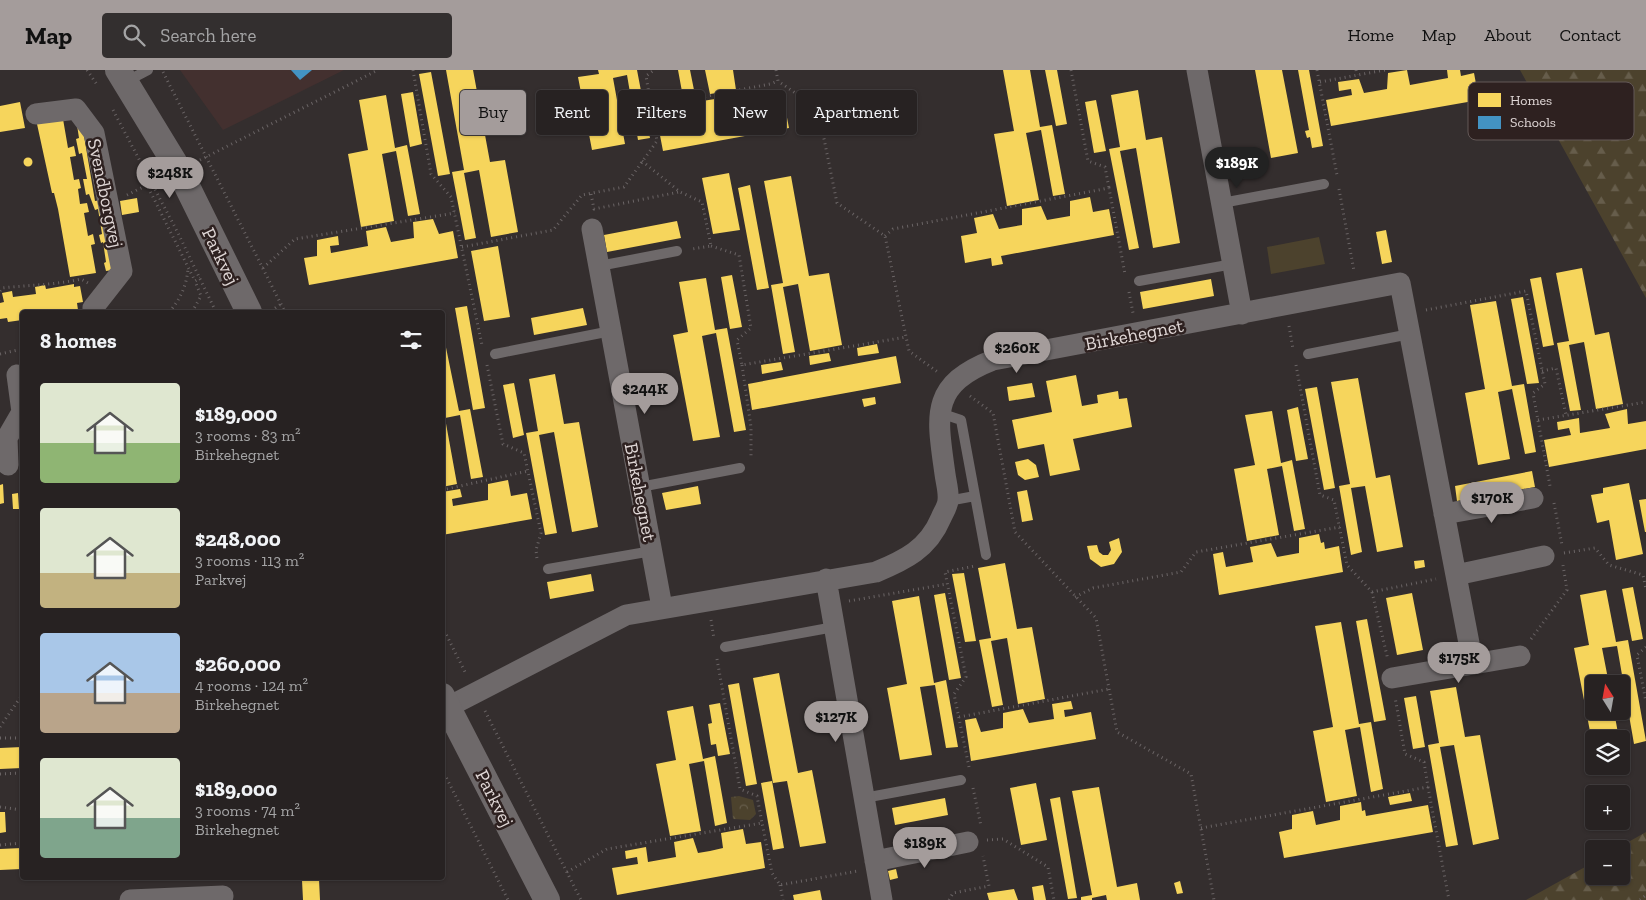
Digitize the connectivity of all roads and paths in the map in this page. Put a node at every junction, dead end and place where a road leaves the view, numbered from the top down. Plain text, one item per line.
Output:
1 (86, 70) edge
2 (162, 70) edge
3 (378, 70) edge
4 (413, 70) edge
5 (654, 70) edge
6 (776, 70) edge
7 (1070, 70) edge
8 (1197, 70) edge
9 (1356, 70) edge
10 (1385, 70) edge
11 (130, 74) edge
12 (1357, 75) junction
13 (778, 81) junction
14 (1320, 82) dead end
15 (100, 88) dead end
16 (648, 90) edge
17 (705, 97) edge
18 (109, 103) dead end
19 (36, 114) dead end
20 (656, 135) edge
21 (207, 156) junction
22 (642, 162) junction
23 (1324, 184) dead end
24 (1109, 188) junction
25 (680, 192) junction
26 (591, 194) junction
27 (108, 199) junction
28 (1222, 203) junction
29 (454, 212) junction
30 (592, 229) dead end
31 (885, 236) junction
32 (711, 246) junction
33 (462, 247) junction
34 (677, 251) joint
35 (1233, 264) junction
36 (188, 266) junction
37 (599, 266) junction
38 (263, 268) junction
39 (200, 278) junction
40 (195, 281) junction
41 (1139, 281) dead end
42 (0, 292) edge
43 (105, 293) junction
44 (281, 304) junction
45 (1285, 305) junction
46 (94, 310) edge
47 (171, 310) edge
48 (193, 310) edge
49 (215, 310) edge
50 (248, 310) edge
51 (271, 310) edge
52 (284, 310) edge
53 (1242, 314) junction
54 (1406, 314) junction
55 (611, 332) junction
56 (1136, 333) junction
57 (1410, 334) junction
58 (906, 337) junction
59 (483, 347) dead end
60 (20, 349) edge
61 (0, 354) edge
62 (1308, 354) dead end
63 (490, 355) joint
64 (742, 365) junction
65 (1542, 371) junction
66 (13, 376) edge
67 (953, 383) junction
68 (1646, 402) edge
69 (20, 404) edge
70 (940, 413) junction
71 (20, 415) edge
72 (1566, 415) junction
73 (1538, 420) junction
74 (8, 465) dead end
75 (740, 468) joint
76 (528, 471) junction
77 (640, 487) junction
78 (445, 489) edge
79 (975, 496) junction
80 (1533, 498) dead end
81 (948, 501) junction
82 (1444, 514) junction
83 (1340, 527) junction
84 (652, 551) junction
85 (986, 555) joint
86 (1553, 555) junction
87 (548, 569) joint
88 (1456, 575) junction
89 (826, 579) junction
90 (947, 584) junction
91 (1646, 589) edge
92 (1372, 592) junction
93 (1075, 597) junction
94 (707, 600) junction
95 (830, 604) junction
96 (662, 607) junction
97 (834, 626) junction
98 (445, 632) edge
99 (720, 647) joint
100 (1646, 647) edge
101 (717, 656) dead end
102 (1520, 656) joint
103 (1473, 664) junction
104 (1392, 678) junction
105 (1644, 678) edge
106 (1109, 689) junction
107 (475, 692) junction
108 (20, 698) edge
109 (445, 702) edge
110 (1646, 702) edge
111 (959, 717) junction
112 (0, 727) edge
113 (0, 738) edge
114 (20, 738) edge
115 (969, 770) dead end
116 (20, 773) edge
117 (0, 774) edge
118 (445, 775) edge
119 (966, 779) joint
120 (1428, 787) junction
121 (864, 798) junction
122 (0, 806) edge
123 (20, 810) edge
124 (762, 824) junction
125 (1200, 828) junction
126 (974, 841) junction
127 (20, 843) edge
128 (0, 845) edge
129 (875, 864) junction
130 (567, 872) junction
131 (780, 885) junction
132 (1646, 895) edge
133 (223, 896) dead end
134 (130, 900) edge
135 (508, 900) edge
136 (548, 900) edge
137 (581, 900) edge
138 (783, 900) edge
139 (882, 900) edge
140 (949, 900) edge
141 (1054, 900) edge
142 (1214, 900) edge
143 (1449, 900) edge
144 (1640, 900) edge

1 - 15 path
2 - 21 path
3 - 21 path
4 - 29 path
5 - 16 path
6 - 13 path
7 - 24 path
8 - 28 street
9 - 12 path
10 - 12 path
11 - 50 street, Parkvej
12 - 14 path
13 - 17 path
13 - 31 path
18 - 39 path
19 - 27 street, Svendborgvej
20 - 22 path
21 - 38 path
22 - 25 path
22 - 26 path
23 - 28 lane
24 - 31 path
24 - 56 path
25 - 26 path
25 - 32 path
26 - 33 path
27 - 36 path
27 - 43 street, Svendborgvej
28 - 35 street
29 - 33 path
29 - 38 path
30 - 37 street, Birkehegnet
31 - 58 path
32 - 34 path
32 - 64 path
33 - 59 path
34 - 37 lane
35 - 41 lane
35 - 53 street
36 - 40 path
36 - 47 path
37 - 55 street, Birkehegnet
38 - 44 path
39 - 40 path
39 - 49 path
40 - 48 path
42 - 43 path
43 - 46 street, Svendborgvej
44 - 51 path
44 - 52 path
45 - 53 street, Birkehegnet
45 - 54 street, Birkehegnet
45 - 83 path
53 - 56 street, Birkehegnet
54 - 57 street, Birkehegnet
54 - 65 path
55 - 63 lane
55 - 77 street, Birkehegnet
56 - 67 street, Birkehegnet
57 - 62 lane
57 - 82 street, Birkehegnet
58 - 64 path
58 - 67 path
60 - 61 path
63 - 76 path
64 - 75 path
65 - 72 path
65 - 73 path
66 - 69 street
67 - 70 street, Birkehegnet
67 - 93 path
68 - 72 path
70 - 79 lane
70 - 81 street, Birkehegnet
71 - 74 street
72 - 73 path
73 - 86 path
75 - 77 lane
76 - 78 path
76 - 87 path
77 - 84 street, Birkehegnet
79 - 81 lane
79 - 85 lane
80 - 82 street
81 - 89 street, Birkehegnet
82 - 88 street, Birkehegnet
83 - 92 path
83 - 93 path
84 - 87 lane
84 - 96 street, Birkehegnet
85 - 90 path
86 - 88 street
86 - 91 path
86 - 102 path
88 - 92 path
88 - 103 street, Birkehegnet
89 - 94 street, Birkehegnet
89 - 95 street
90 - 95 path
90 - 111 path
92 - 104 path
93 - 106 path
94 - 96 street, Birkehegnet
94 - 99 path
95 - 97 street
96 - 107 street, Birkehegnet
97 - 99 lane
97 - 121 street
98 - 107 path
100 - 105 path
101 - 124 path
102 - 103 street
103 - 104 street
104 - 120 path
105 - 110 path
106 - 111 path
106 - 125 path
107 - 109 street, Birkehegnet
107 - 130 path
108 - 112 path
109 - 136 street, Parkvej
111 - 115 path
113 - 114 path
116 - 117 path
118 - 135 path
119 - 121 lane
119 - 126 path
120 - 125 path
120 - 143 path
121 - 129 street
122 - 123 path
124 - 130 path
124 - 131 path
125 - 142 path
126 - 129 street
126 - 140 path
126 - 141 path
127 - 128 path
129 - 131 path
129 - 139 street
130 - 137 path
131 - 138 path
132 - 144 path
133 - 134 street

